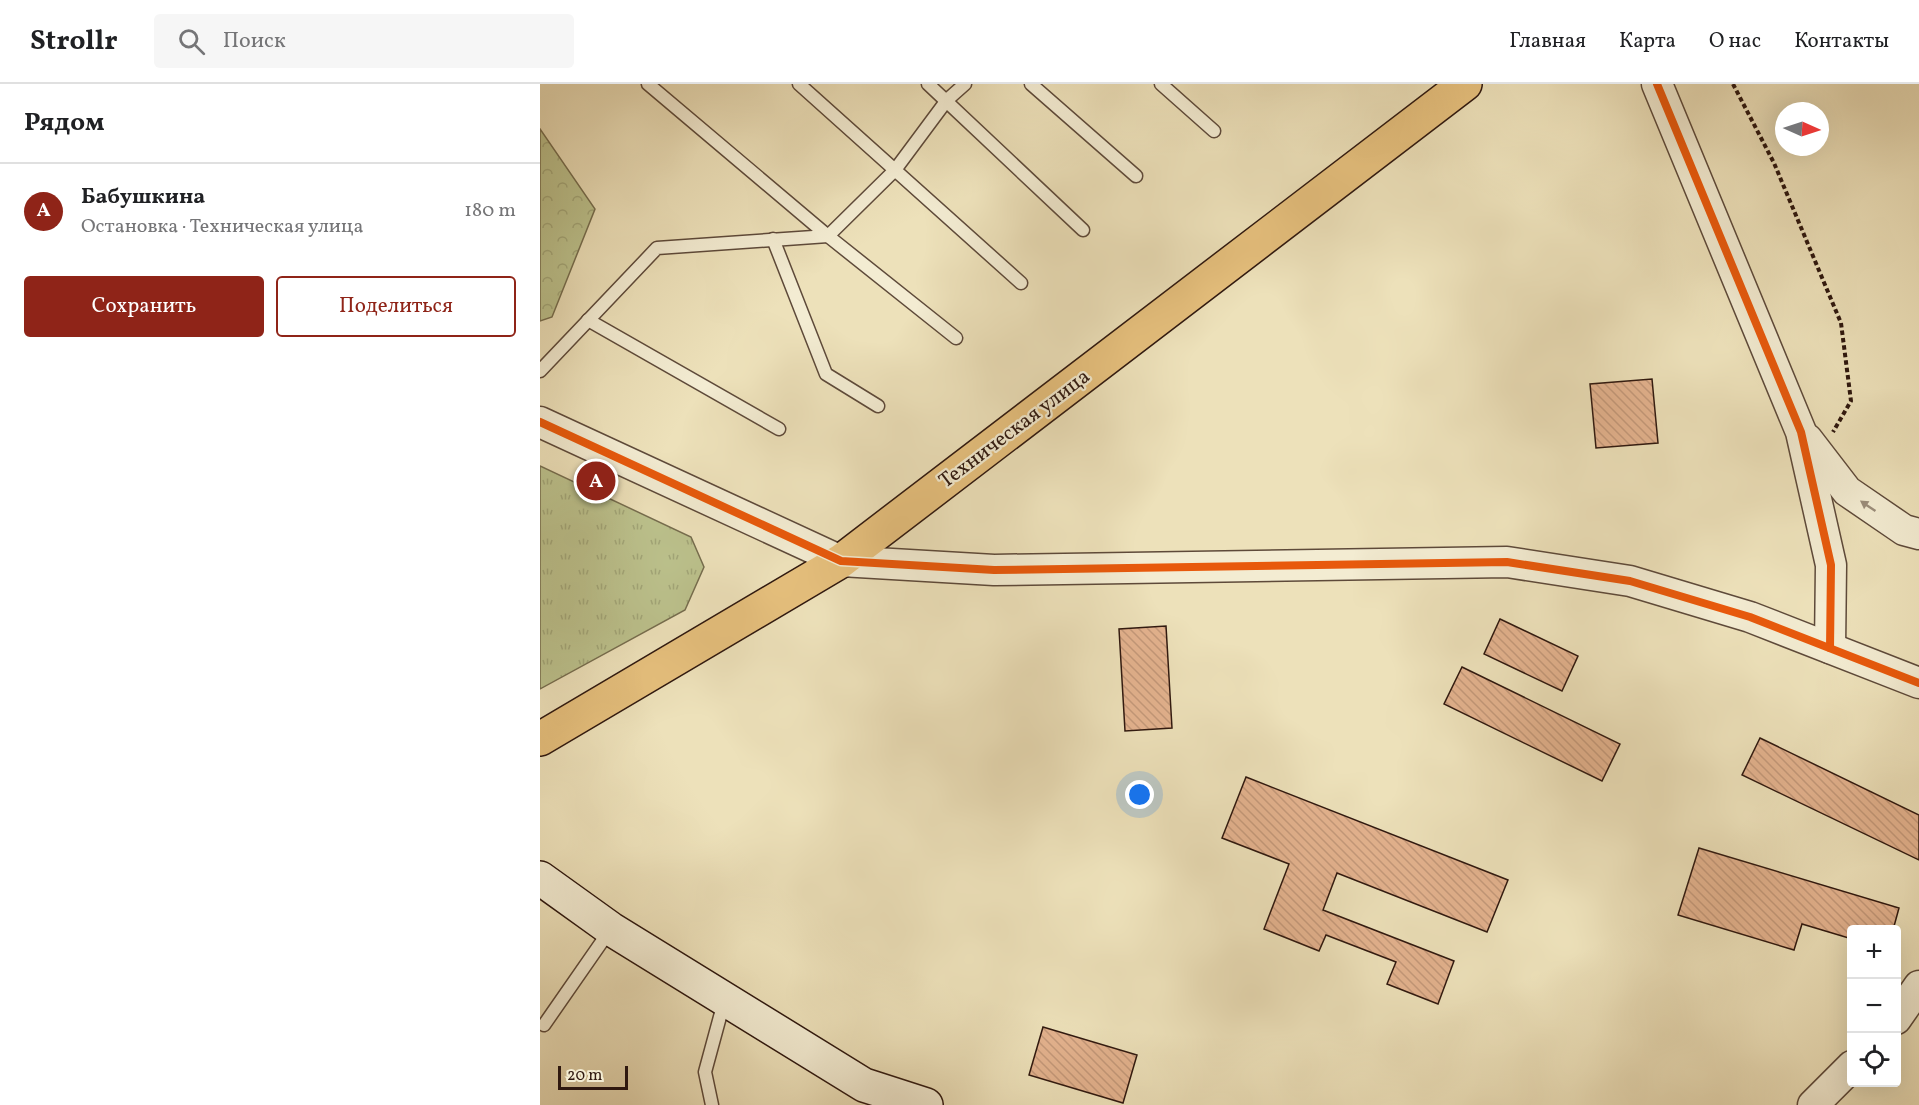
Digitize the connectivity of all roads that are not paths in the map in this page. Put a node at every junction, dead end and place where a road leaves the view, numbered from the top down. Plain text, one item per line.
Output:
1 (648, 84) edge
2 (799, 84) edge
3 (928, 84) edge
4 (965, 84) edge
5 (1031, 84) edge
6 (1161, 84) edge
7 (1465, 84) edge
8 (1657, 84) edge
9 (947, 100) junction
10 (1214, 131) dead end
11 (895, 170) junction
12 (1136, 176) dead end
13 (1083, 230) dead end
14 (828, 236) junction
15 (773, 239) junction
16 (1021, 283) dead end
17 (588, 320) junction
18 (956, 338) dead end
19 (540, 371) edge
20 (879, 406) dead end
21 (540, 422) edge
22 (778, 429) dead end
23 (1801, 432) junction
24 (1919, 534) edge
25 (841, 561) junction
26 (1830, 648) junction
27 (1919, 682) edge
28 (540, 739) edge
29 (540, 878) edge
30 (611, 929) junction
31 (1919, 986) edge
32 (725, 999) junction
33 (1901, 1012) edge
34 (544, 1025) dead end
35 (1847, 1070) edge
36 (712, 1105) edge
37 (926, 1105) edge
38 (1813, 1105) edge

1 - 14 lane
2 - 11 lane
3 - 9 lane
4 - 9 lane
5 - 12 lane
6 - 10 lane
7 - 25 main road, Техническая улица
8 - 23 street
9 - 11 lane
9 - 13 lane
11 - 14 lane
11 - 16 lane
14 - 15 lane
14 - 18 lane
15 - 17 lane
15 - 20 lane
17 - 19 lane
17 - 22 lane
21 - 25 street
24 -> 23 street
23 - 26 street
25 - 26 street
25 - 28 main road, Техническая улица
26 - 27 street
29 - 30 main road
30 - 32 main road
30 - 34 lane
31 - 33 street
32 - 36 lane
32 - 37 main road
35 - 38 street

